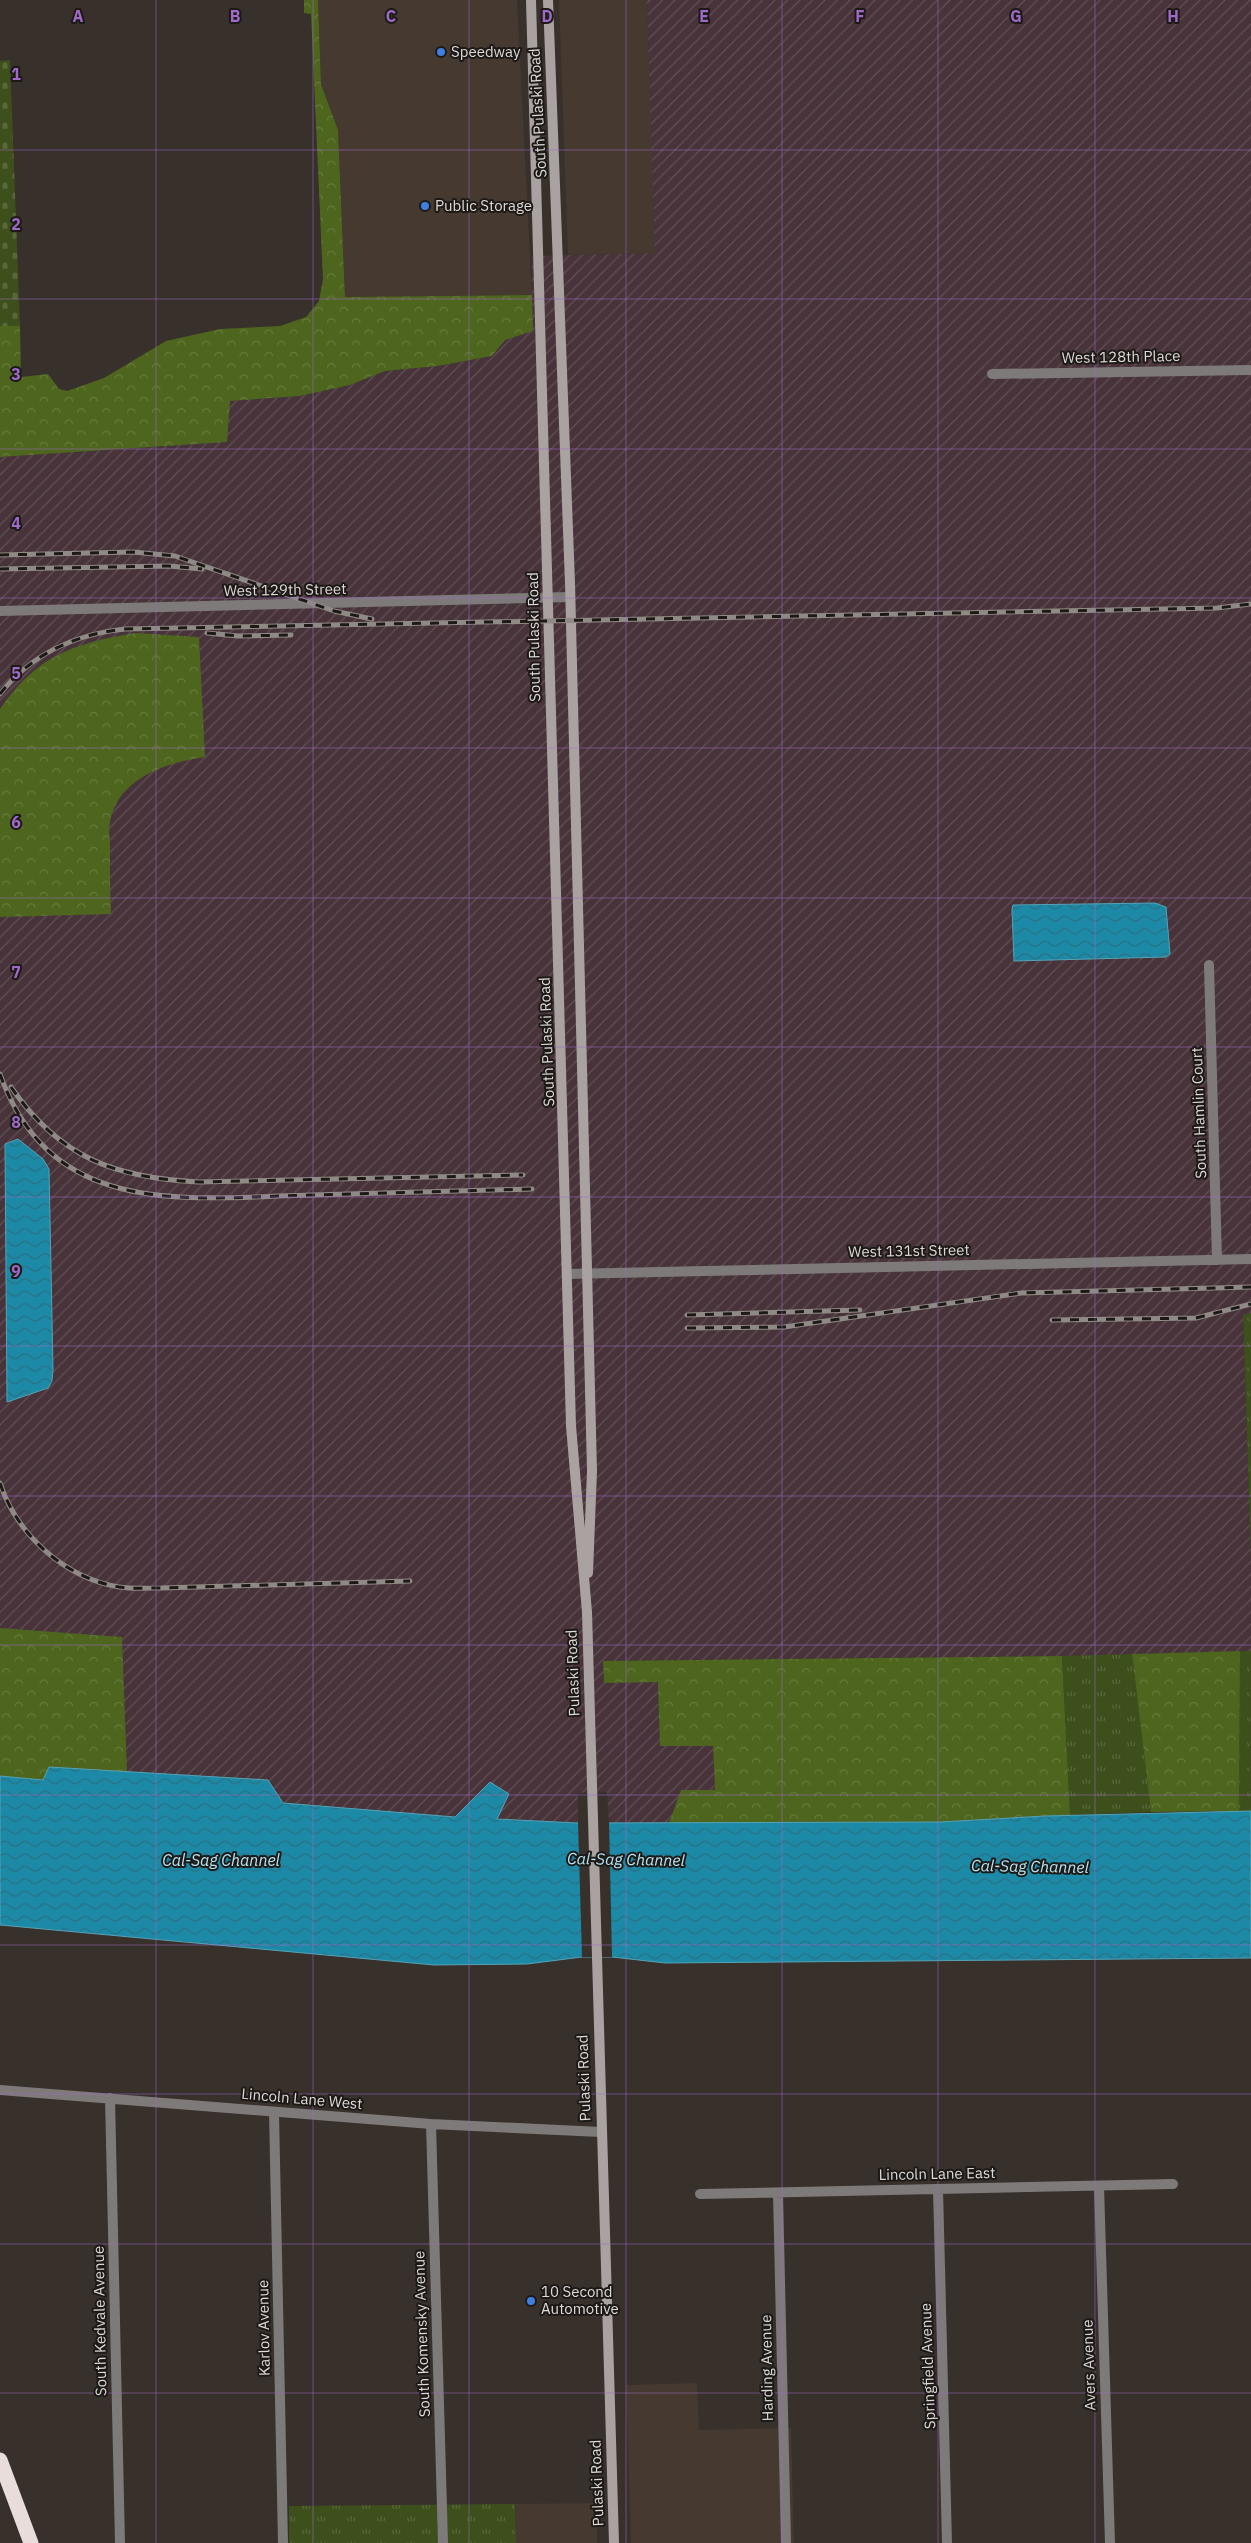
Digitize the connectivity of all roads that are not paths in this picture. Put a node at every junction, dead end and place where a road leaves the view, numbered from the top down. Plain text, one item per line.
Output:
1 (531, 0) edge
2 (548, 0) edge
3 (1251, 370) edge
4 (992, 374) dead end
5 (548, 598) junction
6 (570, 598) junction
7 (0, 612) edge
8 (1210, 965) dead end
9 (1251, 1259) edge
10 (1217, 1260) junction
11 (587, 1273) junction
12 (568, 1274) junction
13 (587, 1612) junction
14 (0, 2090) edge
15 (110, 2098) junction
16 (274, 2112) junction
17 (431, 2124) junction
18 (601, 2132) junction
19 (1173, 2184) dead end
20 (1099, 2186) junction
21 (938, 2189) junction
22 (778, 2193) junction
23 (700, 2194) dead end
24 (0, 2460) edge
25 (31, 2543) edge
26 (120, 2543) edge
27 (283, 2543) edge
28 (443, 2543) edge
29 (614, 2543) edge
30 (786, 2543) edge
31 (948, 2543) edge
32 (1110, 2543) edge

1 - 5 main road, South Pulaski Road
2 - 6 main road, South Pulaski Road
3 - 4 street, West 128th Place
5 - 6 street, West 129th Street
5 - 7 street, West 129th Street
5 - 12 main road, South Pulaski Road
6 - 11 main road, South Pulaski Road
8 - 10 street, South Hamlin Court
9 - 10 street, West 131st Street
10 - 11 street, West 131st Street
11 - 12 street, West 131st Street
11 - 13 main road, Pulaski Road
12 - 13 main road, Pulaski Road
13 - 18 main road, Pulaski Road
14 - 15 street, Lincoln Lane West
15 - 16 street, Lincoln Lane West
15 - 26 street, South Kedvale Avenue
16 - 17 street, Lincoln Lane West
16 - 27 street, Karlov Avenue
17 - 18 street, Lincoln Lane West
17 - 28 street, South Komensky Avenue
18 - 29 main road, Pulaski Road
19 - 20 street, Lincoln Lane East
20 - 21 street, Lincoln Lane East
20 - 32 street, Avers Avenue
21 - 22 street, Lincoln Lane East
21 - 31 street, Springfield Avenue
22 - 23 street, Lincoln Lane East
22 - 30 street, Harding Avenue
24 - 25 highway

